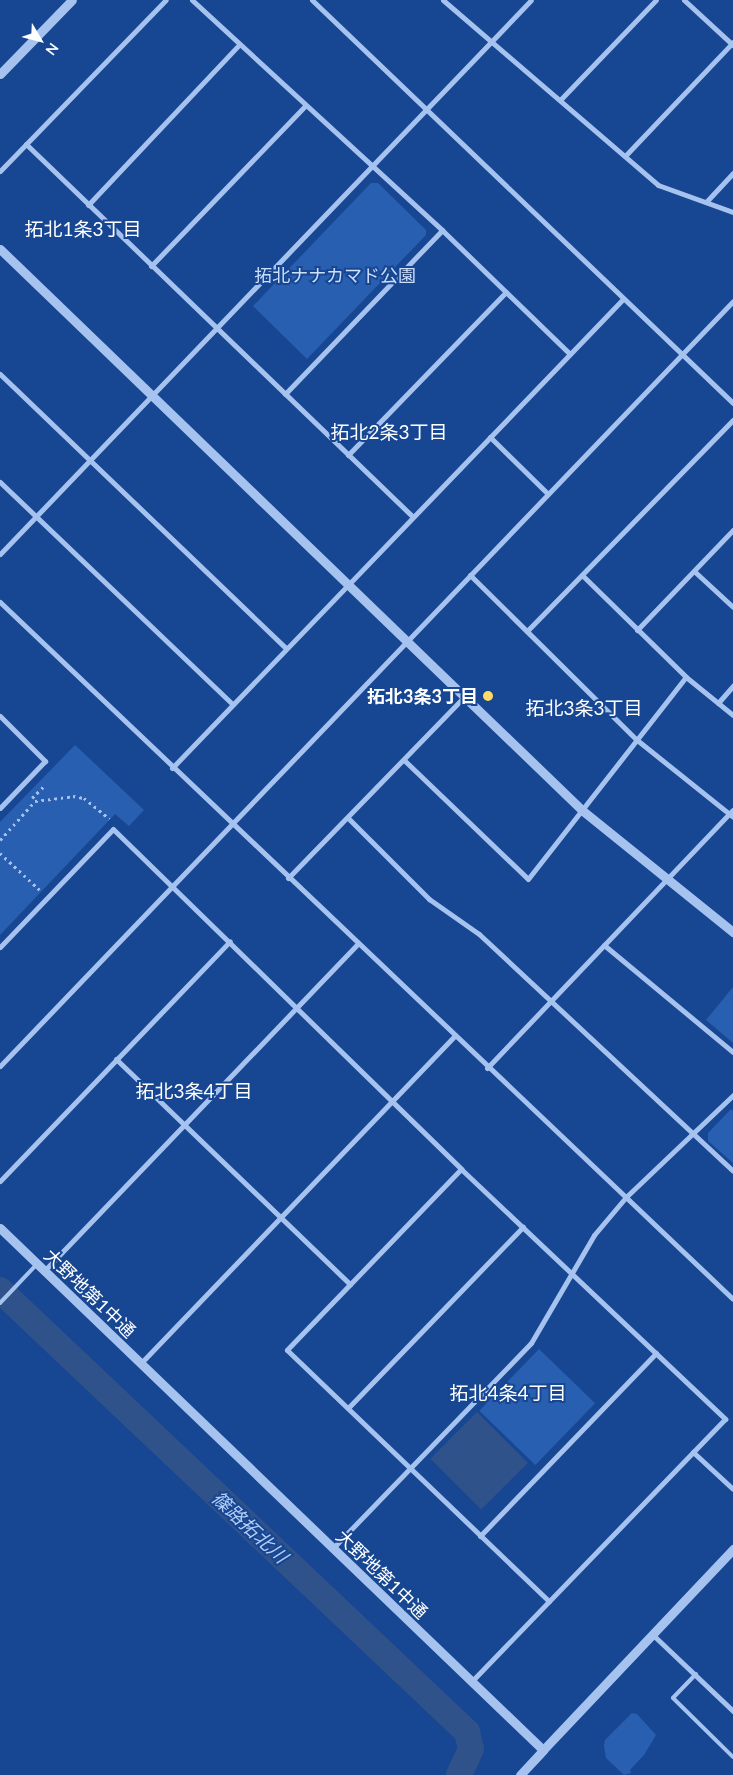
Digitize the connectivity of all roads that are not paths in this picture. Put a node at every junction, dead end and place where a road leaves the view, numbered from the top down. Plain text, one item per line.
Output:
1 (72, 0) edge
2 (166, 0) edge
3 (192, 0) edge
4 (312, 0) edge
5 (442, 0) edge
6 (531, 0) edge
7 (656, 0) edge
8 (684, 0) edge
9 (492, 42) junction
10 (733, 44) edge
11 (239, 45) junction
12 (0, 74) edge
13 (561, 100) junction
14 (305, 106) junction
15 (426, 110) junction
16 (26, 144) junction
17 (625, 156) junction
18 (372, 166) junction
19 (0, 172) edge
20 (733, 173) edge
21 (706, 202) junction
22 (88, 205) junction
23 (733, 212) edge
24 (442, 230) junction
25 (0, 250) edge
26 (151, 266) junction
27 (506, 292) junction
28 (623, 299) junction
29 (733, 301) edge
30 (216, 329) junction
31 (570, 354) junction
32 (682, 355) junction
33 (0, 374) edge
34 (285, 394) junction
35 (151, 397) junction
36 (733, 403) edge
37 (733, 420) edge
38 (490, 437) junction
39 (348, 455) junction
40 (89, 462) junction
41 (0, 482) edge
42 (548, 494) junction
43 (36, 517) junction
44 (413, 517) junction
45 (733, 530) edge
46 (0, 554) edge
47 (694, 570) junction
48 (470, 575) junction
49 (582, 575) junction
50 (347, 585) junction
51 (0, 602) edge
52 (733, 606) edge
53 (637, 630) junction
54 (527, 631) junction
55 (407, 642) junction
56 (286, 648) junction
57 (686, 677) junction
58 (733, 686) edge
59 (464, 697) junction
60 (718, 703) junction
61 (232, 704) junction
62 (733, 715) edge
63 (0, 716) edge
64 (637, 740) junction
65 (405, 761) junction
66 (172, 768) junction
67 (0, 808) edge
68 (584, 811) junction
69 (732, 814) edge
70 (348, 818) junction
71 (231, 824) junction
72 (288, 878) junction
73 (668, 879) junction
74 (172, 885) junction
75 (733, 932) edge
76 (230, 941) junction
77 (358, 944) junction
78 (604, 945) junction
79 (0, 947) edge
80 (550, 1002) junction
81 (295, 1009) junction
82 (454, 1037) junction
83 (733, 1052) edge
84 (116, 1059) junction
85 (0, 1066) edge
86 (487, 1068) junction
87 (733, 1095) edge
88 (392, 1102) junction
89 (185, 1125) junction
90 (694, 1135) junction
91 (461, 1169) junction
92 (733, 1171) edge
93 (0, 1181) edge
94 (626, 1197) junction
95 (282, 1218) junction
96 (523, 1227) junction
97 (0, 1228) edge
98 (41, 1267) junction
99 (574, 1274) junction
100 (350, 1284) junction
101 (733, 1299) edge
102 (0, 1303) edge
103 (656, 1353) junction
104 (140, 1364) junction
105 (348, 1408) junction
106 (693, 1452) junction
107 (411, 1468) junction
108 (733, 1489) edge
109 (480, 1536) junction
110 (333, 1548) junction
111 (733, 1548) edge
112 (549, 1601) junction
113 (652, 1633) junction
114 (696, 1674) junction
115 (471, 1682) junction
116 (733, 1711) edge
117 (543, 1750) junction
118 (733, 1757) edge
119 (520, 1775) edge

1 - 12 street
2 - 16 street
3 - 11 street
4 - 15 street
5 - 9 street
6 - 9 street
7 - 13 street
8 - 10 street
9 - 13 street
9 - 15 street
10 - 17 street
11 - 14 street
11 - 22 street
13 - 17 street
14 - 18 street
14 - 26 street
15 - 18 street
15 - 28 street
16 - 19 street
16 - 22 street
17 - 21 street
18 - 24 street
18 - 30 street
20 - 21 street
21 - 23 street
22 - 26 street
24 - 27 street
24 - 34 street
25 - 35 street
26 - 30 street
27 - 31 street
27 - 39 street
28 - 31 street
28 - 32 street
29 - 32 street
30 - 34 street
30 - 35 street
31 - 38 street
32 - 36 street
32 - 42 street
33 - 40 street
34 - 39 street
35 - 40 street
35 - 50 street
37 - 49 street
38 - 42 street
38 - 44 street
39 - 44 street
40 - 43 street
40 - 56 street
41 - 43 street
42 - 48 street
43 - 46 street
43 - 61 street
44 - 50 street
45 - 47 street
47 - 52 street
47 - 53 street
48 - 54 street
48 - 55 street
49 - 53 street
49 - 54 street
50 - 55 street
50 - 56 street
51 - 66 street
53 - 57 street
54 - 64 street
55 - 59 street
55 - 71 street
56 - 61 street
57 - 60 street
57 - 64 street
58 - 60 street
59 - 65 street
59 - 68 street
60 - 62 street
61 - 66 street
63 - 67 street
64 - 68 street
64 - 69 street
65 - 68 street
65 - 70 street
66 - 71 street
68 - 73 street
69 - 73 street
70 - 72 street
70 - 80 street
71 - 72 street
71 - 74 street
72 - 77 street
73 - 75 street
73 - 78 street
74 - 76 street
74 - 79 street
74 - 85 street
76 - 81 street
76 - 84 street
77 - 81 street
77 - 82 street
78 - 80 street
78 - 83 street
80 - 86 street
80 - 90 street
81 - 88 street
81 - 89 street
82 - 86 street
82 - 88 street
84 - 89 street
84 - 93 street
86 - 94 street
87 - 90 street
88 - 91 street
88 - 95 street
89 - 95 street
89 - 98 street
90 - 92 street
90 - 94 street
91 - 96 street
91 - 100 street
94 - 99 street
94 - 101 street
95 - 100 street
95 - 104 street
96 - 99 street
96 - 105 street
97 - 98 street, 大野地第1中通
98 - 102 lane
98 - 104 street, 大野地第1中通
99 - 103 street
99 - 107 street
100 - 105 street
103 - 106 street
103 - 109 street
104 - 110 street, 大野地第1中通
105 - 107 street
106 - 108 street
106 - 112 street
107 - 109 street
107 - 110 street
109 - 112 street
110 - 115 street, 大野地第1中通
111 - 113 street
112 - 115 street
113 - 114 street
113 - 117 street
114 - 116 street
114 - 118 lane
115 - 117 street, 大野地第1中通
117 - 119 street

